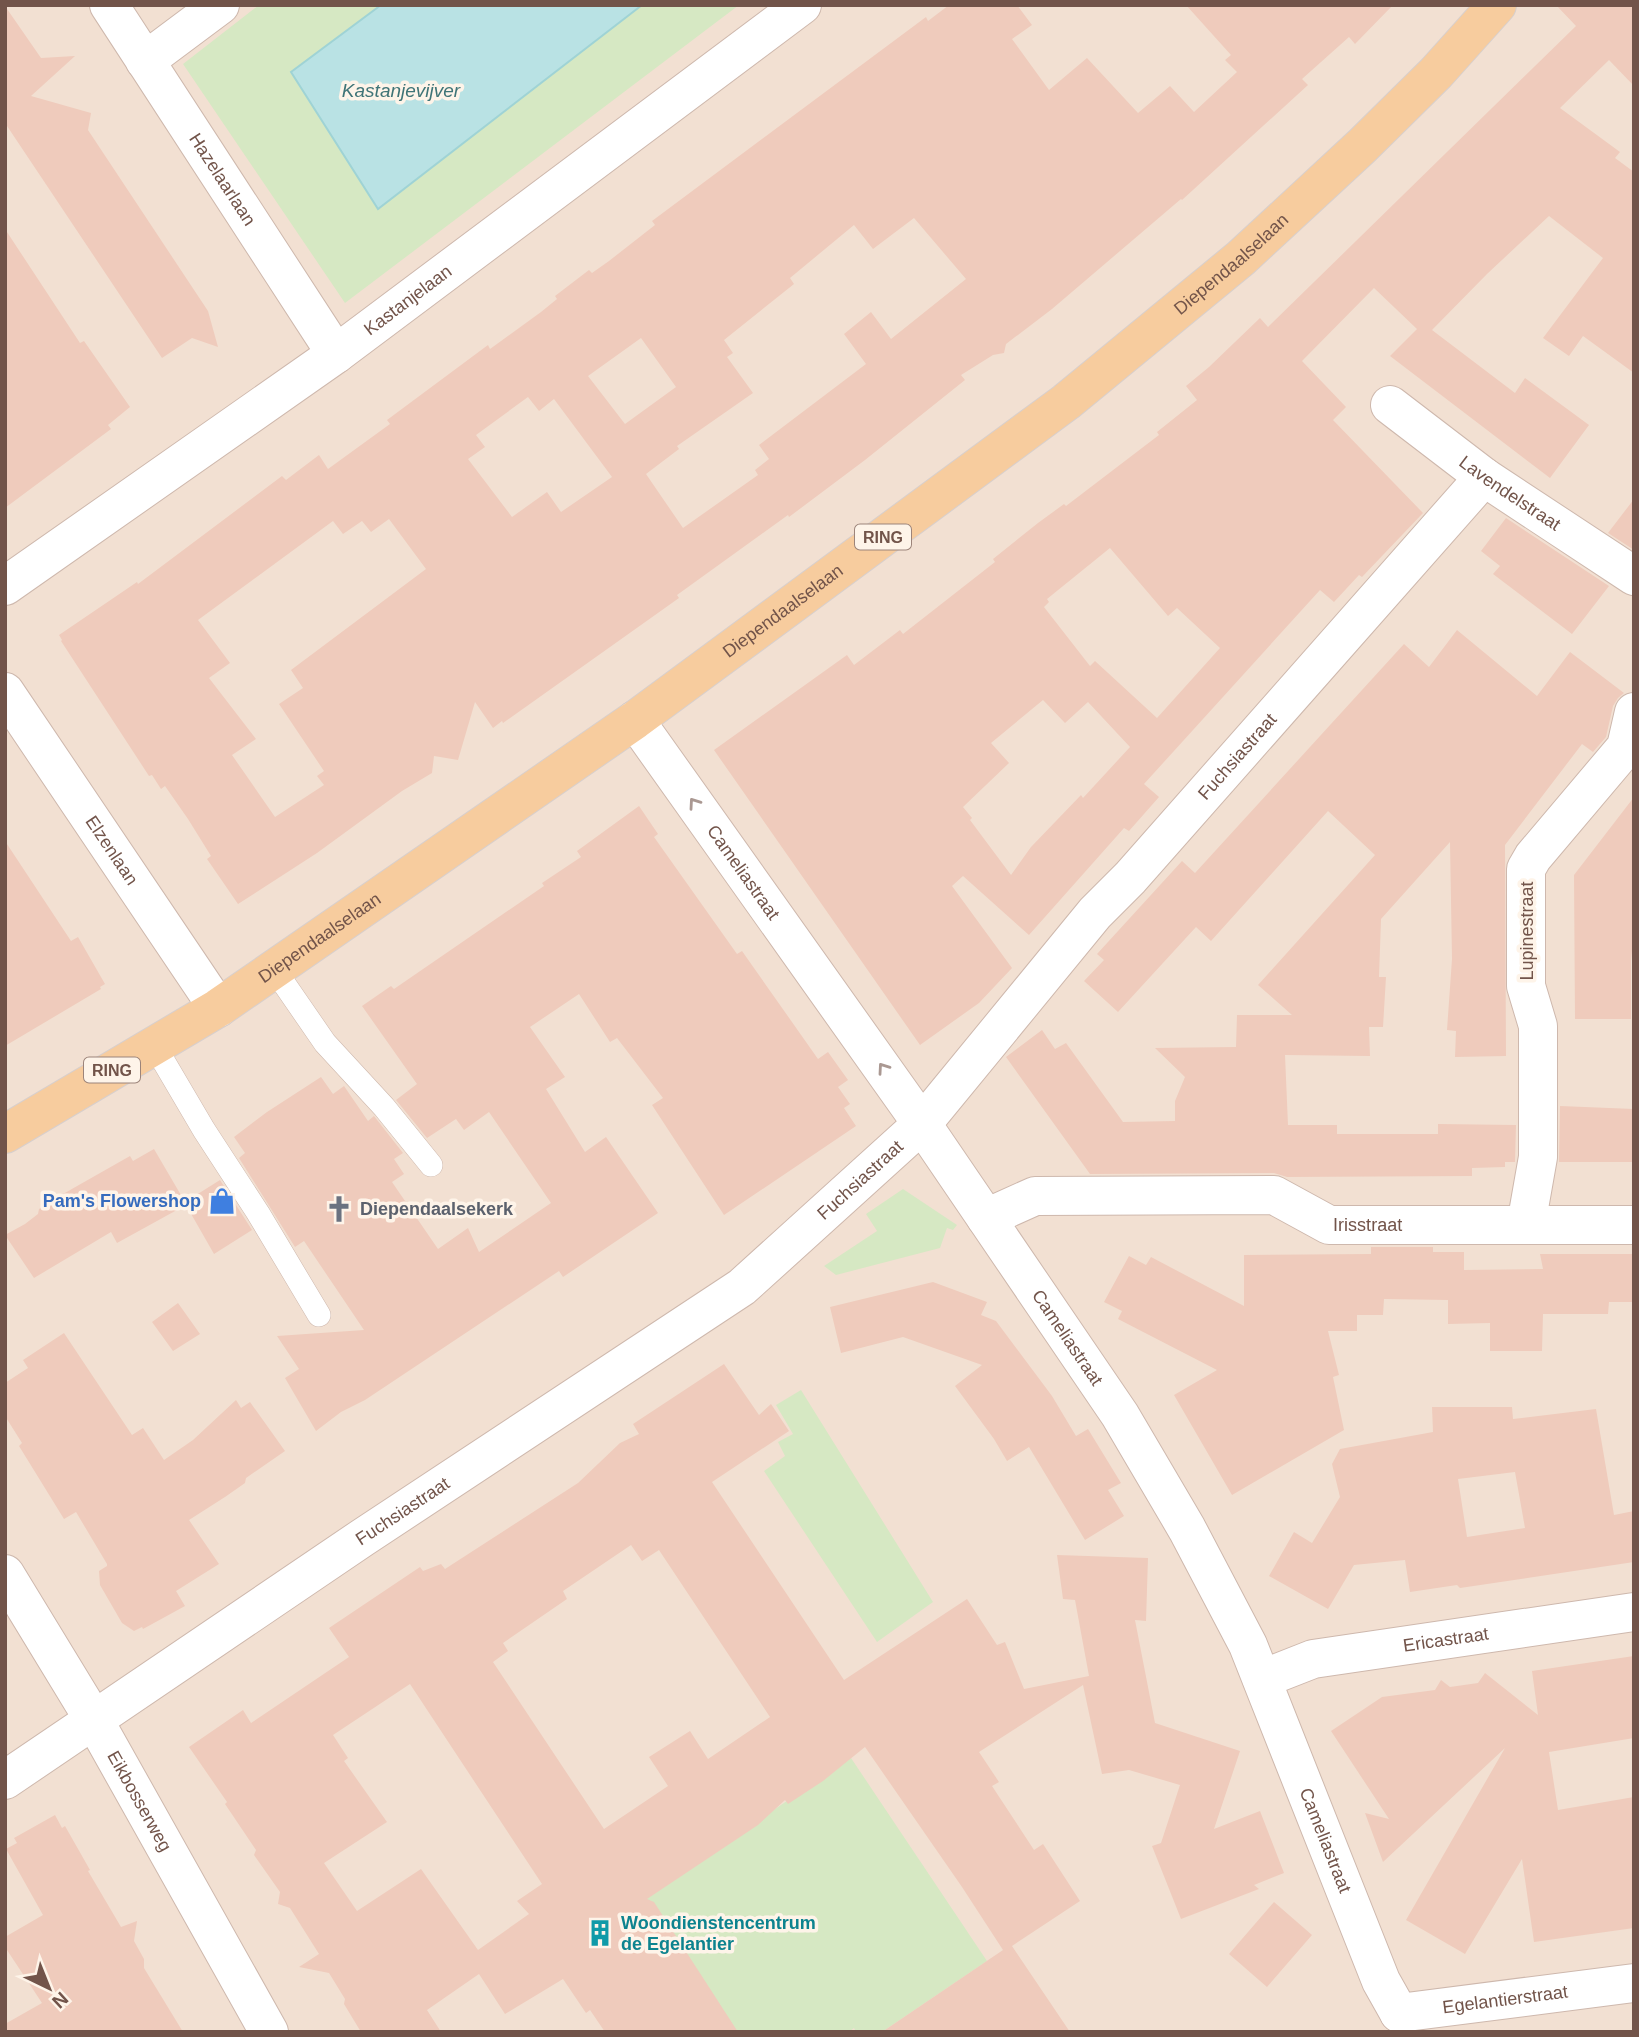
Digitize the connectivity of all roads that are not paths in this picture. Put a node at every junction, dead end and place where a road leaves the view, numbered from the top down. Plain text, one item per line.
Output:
1 (108, 5) edge
2 (220, 5) edge
3 (802, 5) edge
4 (1497, 5) edge
5 (145, 61) junction
6 (336, 354) junction
7 (1390, 405) dead end
8 (1484, 477) junction
9 (1634, 576) edge
10 (5, 586) edge
11 (5, 692) edge
12 (1634, 712) edge
13 (635, 720) junction
14 (274, 969) junction
15 (218, 1008) junction
16 (153, 1045) junction
17 (922, 1124) junction
18 (5, 1134) edge
19 (431, 1165) dead end
20 (986, 1219) junction
21 (1526, 1225) junction
22 (1634, 1225) edge
23 (319, 1315) dead end
24 (5, 1574) edge
25 (1634, 1612) edge
26 (1262, 1679) junction
27 (94, 1720) junction
28 (5, 1780) edge
29 (1634, 1983) edge
30 (1393, 2023) edge
31 (269, 2032) edge

1 - 5 street, Hazelaarlaan
2 - 5 street
3 - 6 street, Kastanjelaan
4 - 13 main road, Diependaalselaan / RING
5 - 6 street, Hazelaarlaan
6 - 10 street, Kastanjelaan
7 - 8 street, Lavendelstraat
8 - 9 street, Lavendelstraat
8 - 17 street, Fuchsiastraat
11 - 15 street, Elzenlaan
12 - 21 street, Lupinestraat
13 - 14 main road, Diependaalselaan / RING
17 -> 13 street, Cameliastraat
14 - 15 main road, Diependaalselaan / RING
14 - 19 lane
15 - 16 main road, Diependaalselaan / RING
16 - 18 main road, Diependaalselaan / RING
16 - 23 lane
17 - 20 street, Cameliastraat
17 - 27 street, Fuchsiastraat
20 - 21 street, Irisstraat
20 - 26 street, Cameliastraat
21 - 22 street, Irisstraat
24 - 27 street, Eikbosserweg
25 - 26 street, Ericastraat
26 - 30 street, Cameliastraat
27 - 28 street, Fuchsiastraat
27 - 31 street, Eikbosserweg
29 - 30 street, Egelantierstraat

